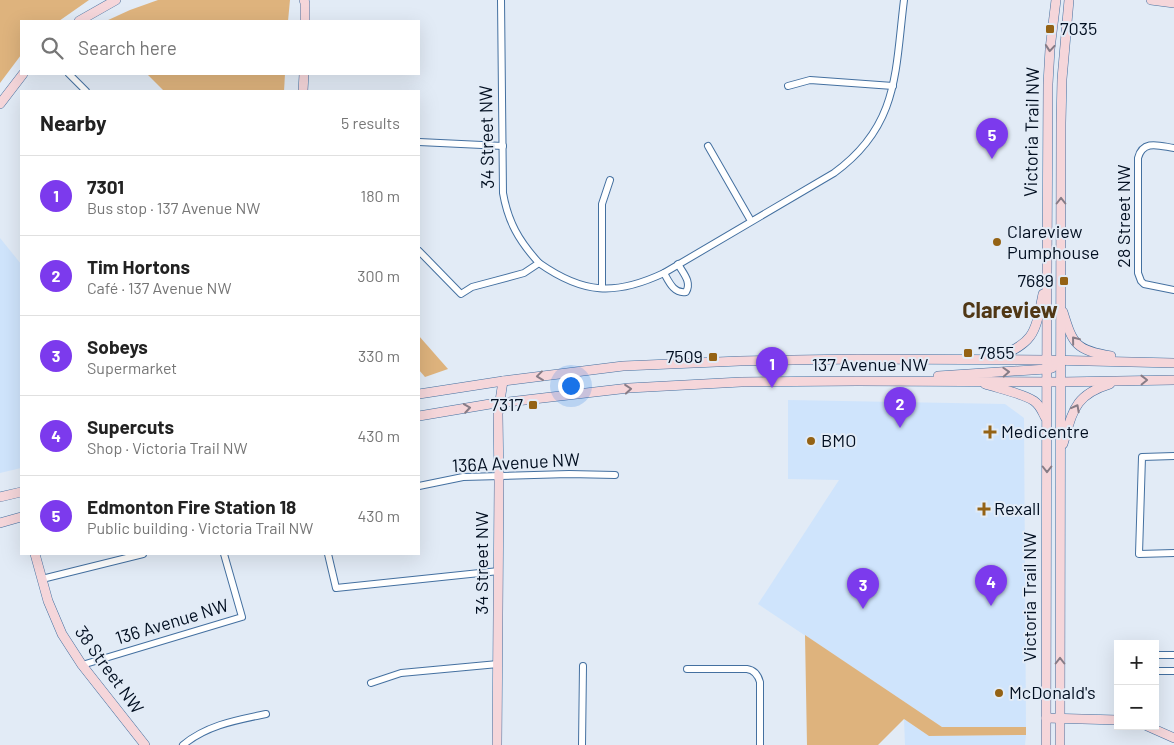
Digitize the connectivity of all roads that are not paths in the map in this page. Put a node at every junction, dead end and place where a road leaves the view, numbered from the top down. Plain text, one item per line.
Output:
1 (116, 0) edge
2 (502, 0) edge
3 (904, 0) edge
4 (1056, 0) edge
5 (1070, 0) edge
6 (1151, 0) edge
7 (305, 1) edge
8 (1174, 3) edge
9 (81, 20) edge
10 (305, 20) edge
11 (22, 75) edge
12 (70, 75) edge
13 (304, 75) edge
14 (788, 86) dead end
15 (893, 86) junction
16 (85, 90) edge
17 (303, 90) edge
18 (0, 104) edge
19 (420, 142) edge
20 (502, 146) junction
21 (708, 146) dead end
22 (1174, 148) edge
23 (610, 180) dead end
24 (751, 221) junction
25 (420, 252) edge
26 (539, 263) junction
27 (678, 264) junction
28 (664, 273) junction
29 (1047, 274) junction
30 (602, 288) junction
31 (1174, 290) edge
32 (1060, 302) junction
33 (990, 360) junction
34 (1060, 360) junction
35 (1136, 361) junction
36 (1174, 363) edge
37 (1047, 364) junction
38 (1174, 380) edge
39 (503, 381) junction
40 (888, 381) junction
41 (975, 381) junction
42 (1122, 381) junction
43 (1047, 382) junction
44 (1060, 382) junction
45 (420, 394) edge
46 (499, 404) junction
47 (420, 416) edge
48 (1046, 420) junction
49 (1060, 454) junction
50 (1174, 456) edge
51 (614, 475) dead end
52 (499, 476) junction
53 (420, 486) edge
54 (20, 495) edge
55 (0, 497) edge
56 (20, 517) edge
57 (0, 523) edge
58 (1174, 553) edge
59 (36, 555) edge
60 (139, 555) edge
61 (224, 555) edge
62 (328, 555) edge
63 (498, 571) junction
64 (42, 579) junction
65 (1159, 655) edge
66 (1174, 655) edge
67 (498, 664) junction
68 (82, 665) junction
69 (582, 666) dead end
70 (687, 669) dead end
71 (1159, 671) edge
72 (1174, 671) edge
73 (371, 682) dead end
74 (266, 714) dead end
75 (1046, 718) junction
76 (1060, 719) junction
77 (1114, 720) edge
78 (1156, 730) edge
79 (1174, 738) edge
80 (145, 745) edge
81 (183, 745) edge
82 (498, 745) edge
83 (582, 745) edge
84 (760, 745) edge
85 (1046, 745) edge
86 (1060, 745) edge

1 - 9 main road
2 - 20 street, 34 Street NW
3 - 15 street
4 -> 29 main road, Victoria Trail NW
32 -> 5 main road, Victoria Trail NW
6 - 8 main road
7 - 10 main road
11 - 18 main road
12 - 16 street
13 - 17 main road
14 - 15 street
15 - 24 street
19 - 20 street
20 - 26 street, 34 Street NW
21 - 24 street
22 - 31 street, 28 Street NW
23 - 30 street
24 - 27 street
25 - 26 street
26 - 30 street
27 - 28 street
27 - 28 street
28 - 30 street
29 - 33 main road
29 - 37 main road, Victoria Trail NW
32 - 34 main road, Victoria Trail NW
35 -> 32 main road
33 - 37 main road, 137 Avenue NW
33 -> 39 main road, 137 Avenue NW
34 - 35 main road, 137 Avenue NW
34 - 37 main road, 137 Avenue NW
34 - 44 main road, Victoria Trail NW
35 - 36 main road, 137 Avenue NW
40 -> 37 main road
37 - 43 main road, Victoria Trail NW
42 -> 38 main road, 137 Avenue NW
39 - 45 main road, 137 Avenue NW
39 - 46 main road, 34 Street NW
40 - 41 main road, 137 Avenue NW
46 -> 40 main road, 137 Avenue NW
41 - 43 main road, 137 Avenue NW
41 - 48 main road
42 - 44 main road, 137 Avenue NW
49 -> 42 main road
43 - 44 main road, 137 Avenue NW
43 - 48 main road, Victoria Trail NW
44 - 49 main road, Victoria Trail NW
47 -> 46 main road, 137 Avenue NW
46 - 52 main road, 34 Street NW
48 -> 75 main road, Victoria Trail NW
76 -> 49 main road, Victoria Trail NW
50 - 58 street
51 - 52 street, 136A Avenue NW
52 - 53 street, 136A Avenue NW
52 - 63 main road, 34 Street NW
54 - 55 main road
56 - 57 main road
59 - 64 main road, 38 Street NW
60 - 64 street
61 - 68 street, 136 Avenue NW
62 - 63 street
63 - 67 main road, 34 Street NW
64 - 68 main road, 38 Street NW
65 - 66 street
67 - 73 street
67 - 82 main road, 34 Street NW
68 - 80 main road, 38 Street NW
69 - 83 street
70 - 84 street
71 - 72 street
74 - 81 street
75 - 76 main road
75 - 85 main road, Victoria Trail NW
76 - 77 main road
76 - 86 main road, Victoria Trail NW
78 - 79 main road

